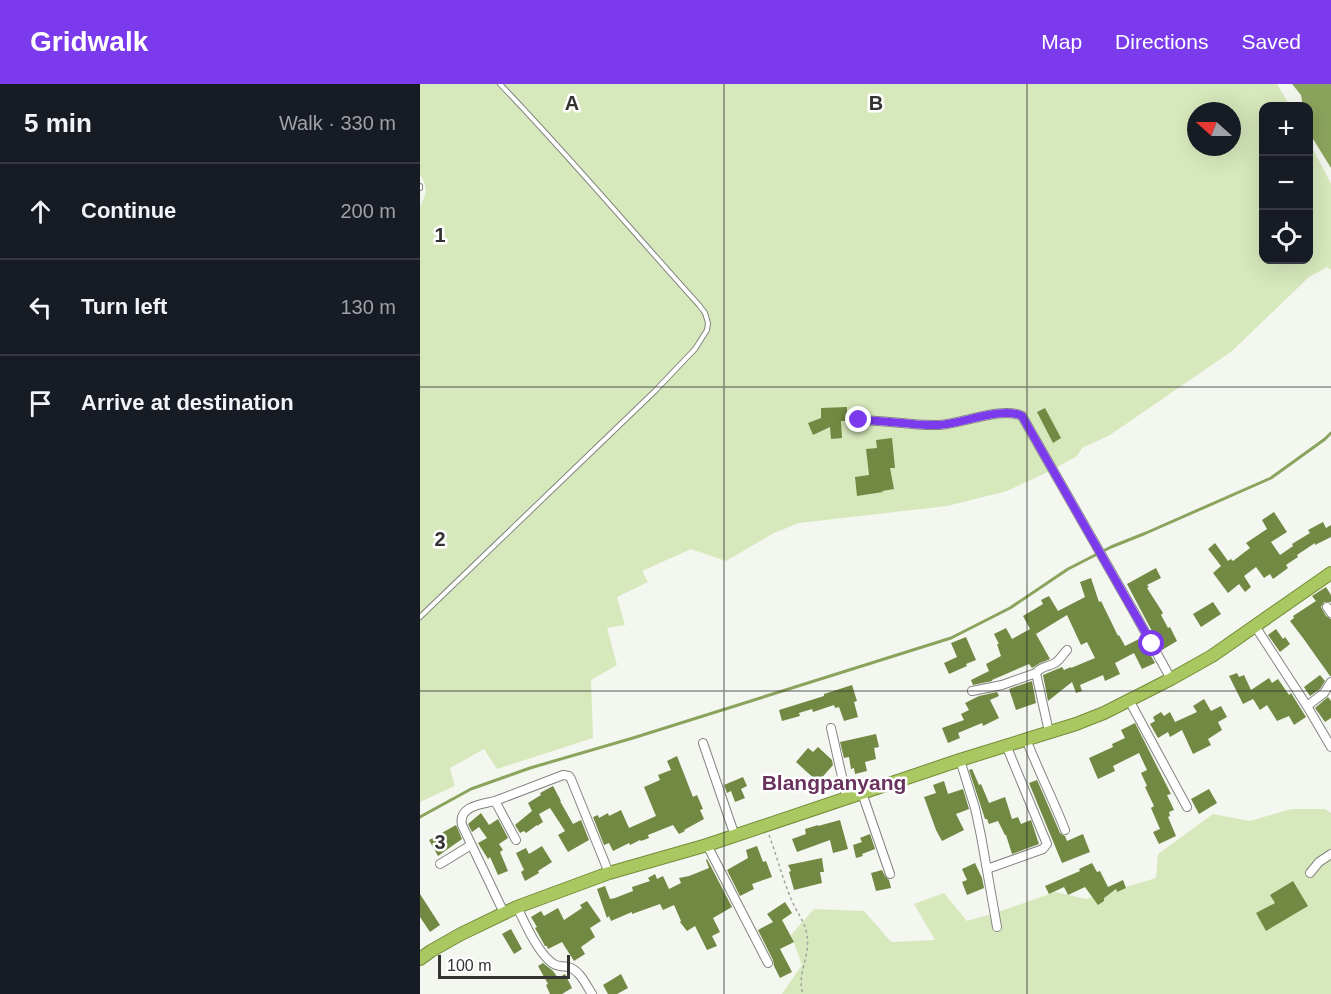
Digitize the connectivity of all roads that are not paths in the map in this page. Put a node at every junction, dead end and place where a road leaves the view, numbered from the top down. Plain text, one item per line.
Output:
1 (500, 84) edge
2 (859, 420) dead end
3 (1331, 573) edge
4 (420, 617) edge
5 (1255, 626) junction
6 (1067, 651) dead end
7 (1036, 673) junction
8 (1171, 679) junction
9 (1331, 682) edge
10 (972, 691) dead end
11 (1129, 700) junction
12 (1307, 706) junction
13 (831, 728) dead end
14 (1049, 732) junction
15 (1026, 739) junction
16 (703, 743) dead end
17 (1006, 746) junction
18 (1331, 747) edge
19 (960, 760) junction
20 (862, 793) junction
21 (847, 799) junction
22 (495, 801) junction
23 (1187, 807) dead end
24 (1065, 830) dead end
25 (735, 836) junction
26 (516, 840) dead end
27 (471, 844) junction
28 (707, 845) junction
29 (1331, 854) edge
30 (440, 864) dead end
31 (987, 869) junction
32 (609, 873) junction
33 (1310, 873) dead end
34 (890, 874) dead end
35 (517, 907) junction
36 (504, 913) junction
37 (997, 927) dead end
38 (420, 959) edge
39 (768, 963) dead end
40 (592, 994) edge

1 - 4 lane
2 - 8 street
3 - 5 highway
5 - 8 highway
5 - 12 street
6 - 7 street
7 - 10 street
7 - 14 street
8 - 11 highway
9 - 12 street
11 - 14 highway
11 - 23 street
12 - 18 street
13 - 21 street
14 - 15 highway
15 - 17 highway
15 - 24 street
16 - 25 street
17 - 19 highway
17 - 31 street
19 - 20 highway
19 - 31 street
20 - 21 highway
20 - 34 street
21 - 25 highway
22 - 26 street
22 - 27 street
22 - 32 street
25 - 28 highway
27 - 30 street
27 - 36 street
28 - 32 highway
28 - 39 street
29 - 33 street
31 - 37 street
32 - 35 highway
35 - 36 highway
35 - 40 street
36 - 38 highway

